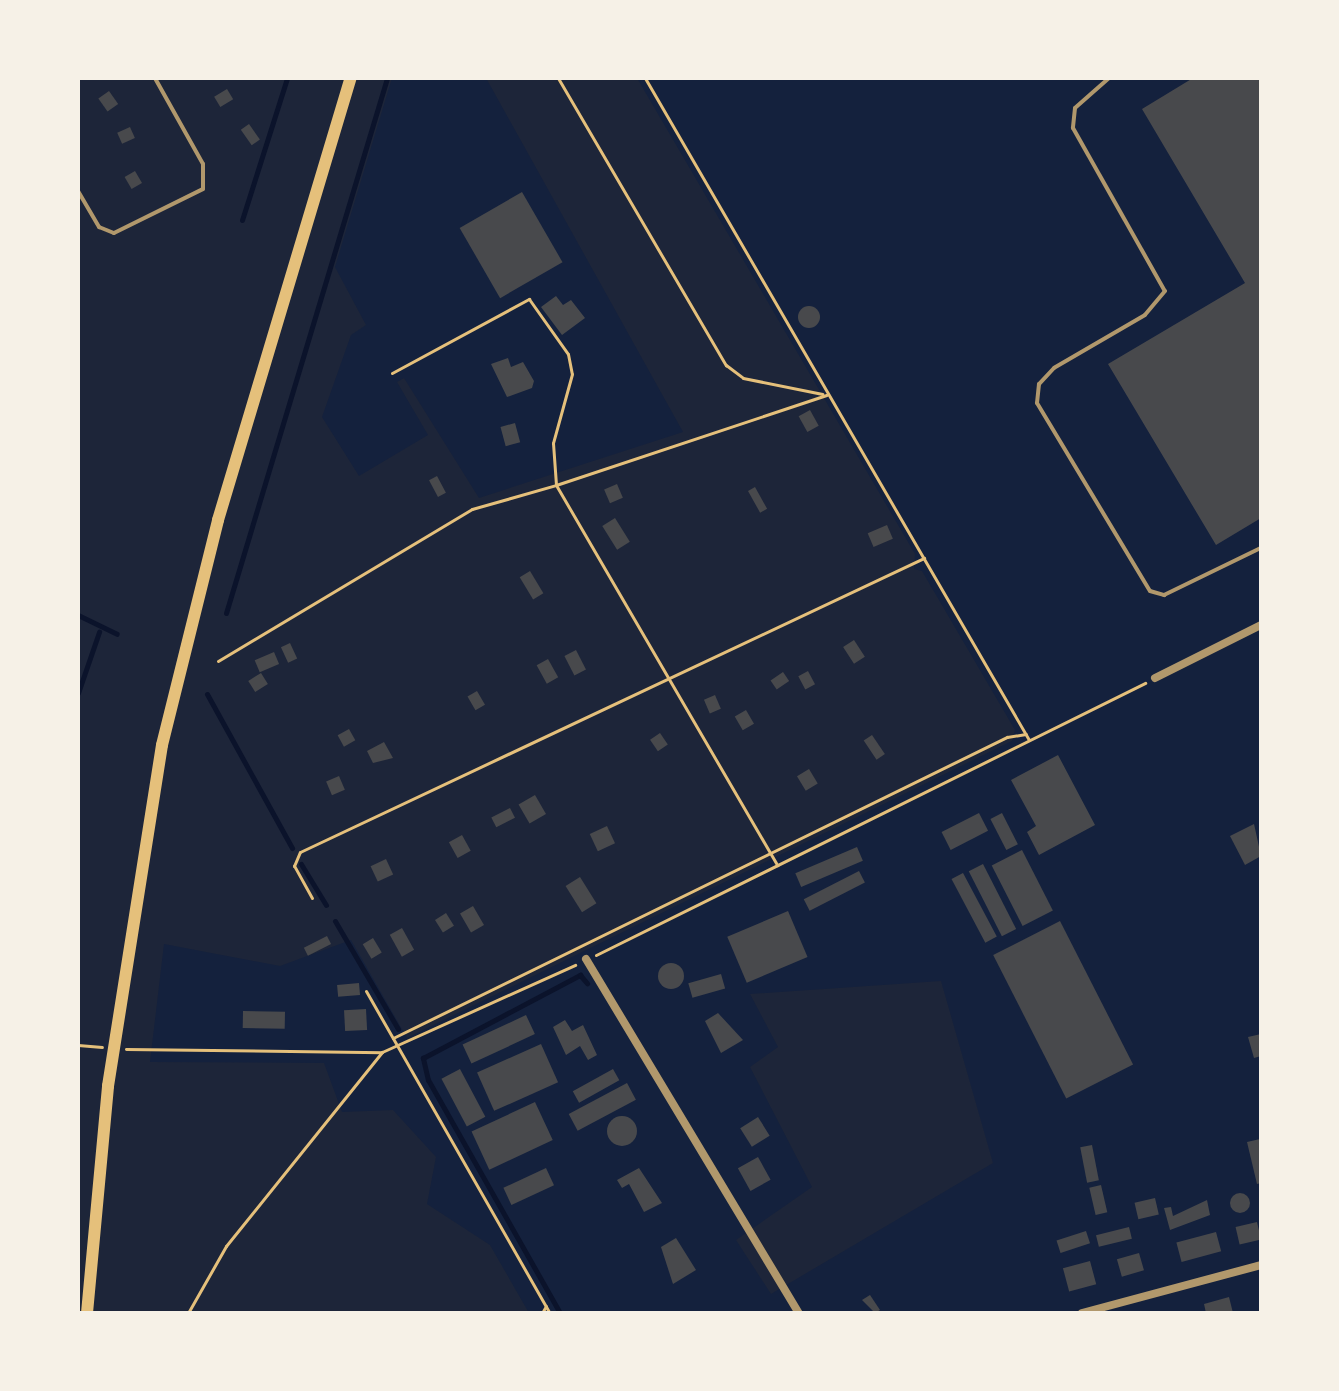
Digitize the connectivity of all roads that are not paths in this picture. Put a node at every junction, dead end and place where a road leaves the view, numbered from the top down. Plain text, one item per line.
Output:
1 (155, 78) edge
2 (351, 78) edge
3 (1109, 78) edge
4 (78, 191) edge
5 (1261, 548) edge
6 (1261, 625) edge
7 (1155, 678) road end
8 (586, 959) road end
9 (1261, 1265) edge
10 (87, 1313) edge
11 (799, 1313) edge
12 (1082, 1313) edge

1 - 4 lane
2 - 10 main road
3 - 5 lane
6 - 7 street
8 - 11 street
9 - 12 street

